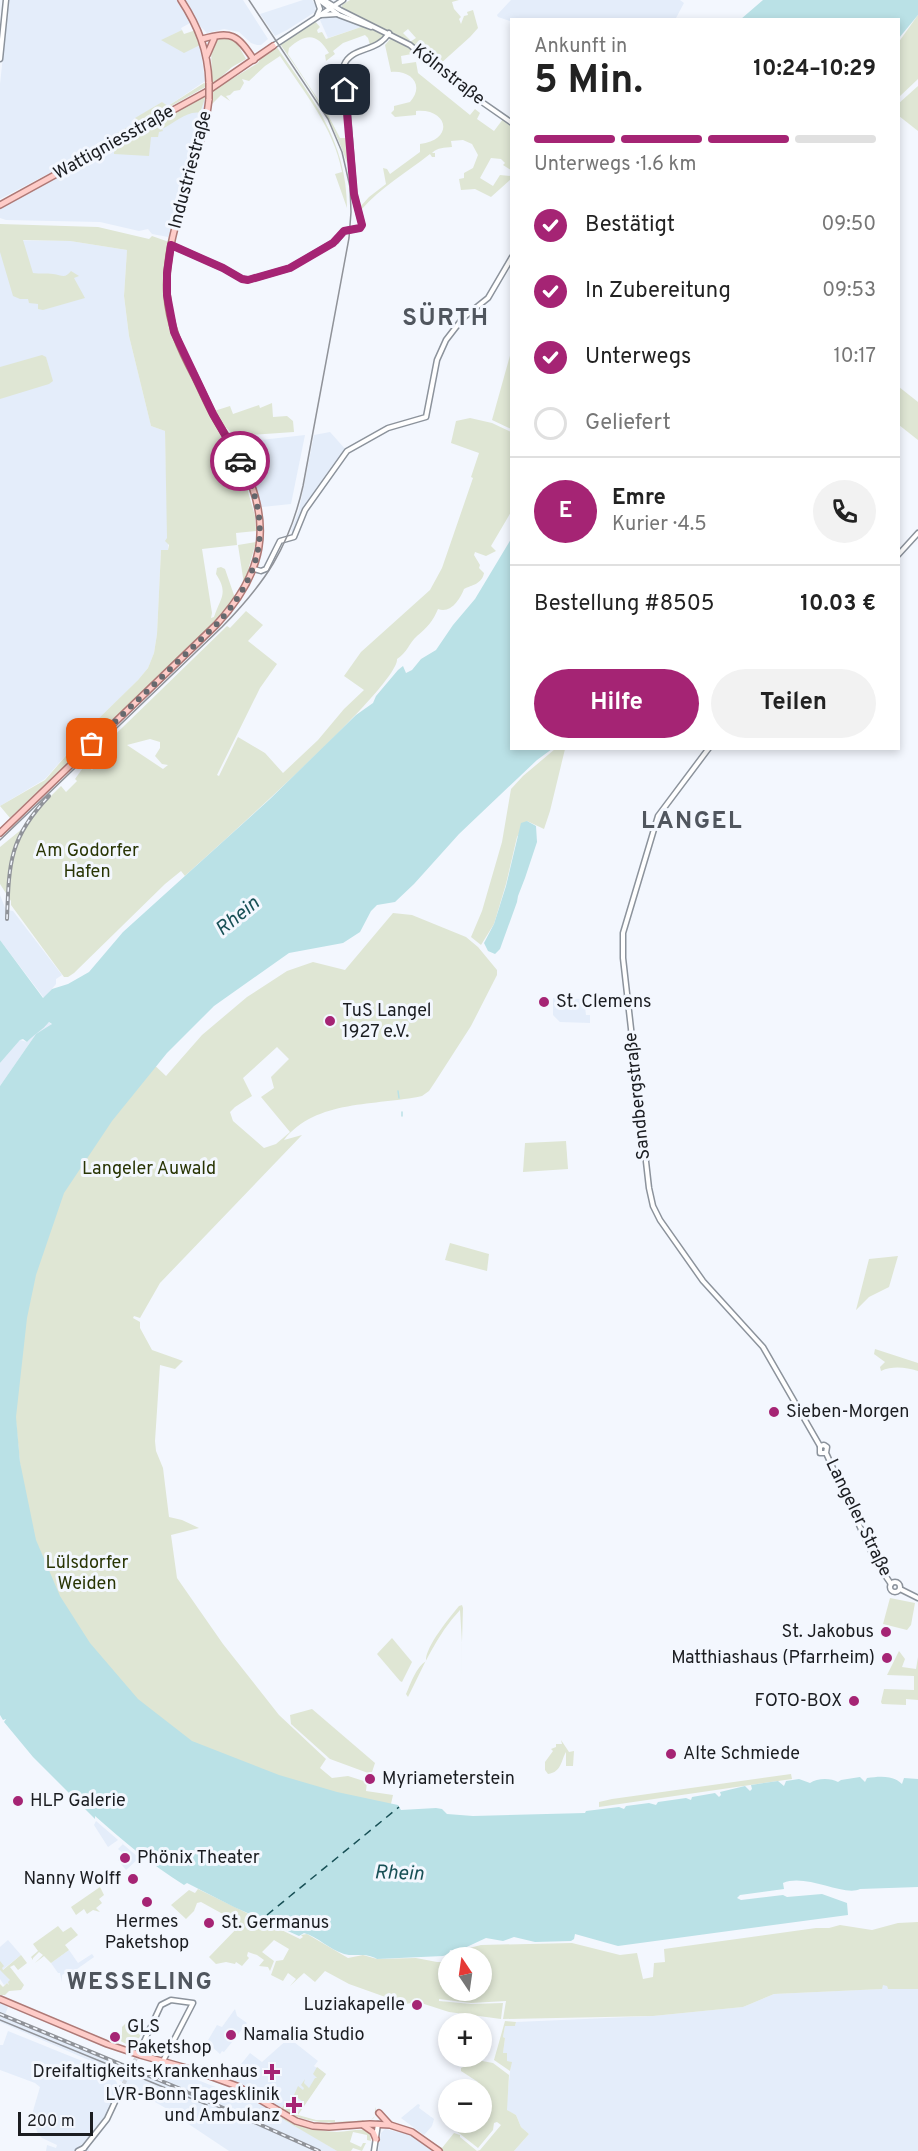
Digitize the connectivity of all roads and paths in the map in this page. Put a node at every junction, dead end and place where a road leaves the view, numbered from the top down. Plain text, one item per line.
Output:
1 (6, 0) edge
2 (180, 0) edge
3 (318, 0) edge
4 (324, 0) edge
5 (343, 0) edge
6 (332, 8) junction
7 (339, 15) junction
8 (318, 16) junction
9 (383, 30) junction
10 (389, 33) junction
11 (214, 39) junction
12 (202, 41) junction
13 (273, 46) junction
14 (247, 50) junction
15 (206, 57) junction
16 (0, 59) edge
17 (253, 61) junction
18 (510, 122) edge
19 (0, 203) edge
20 (171, 245) junction
21 (510, 260) edge
22 (918, 533) edge
23 (900, 553) edge
24 (254, 569) junction
25 (708, 750) edge
26 (0, 833) edge
27 (711, 1290) joint
28 (918, 1598) edge
29 (0, 1999) edge
30 (142, 2046) tunnel mouth
31 (168, 2052) junction
32 (163, 2061) junction
33 (176, 2065) junction
34 (121, 2089) tunnel mouth
35 (379, 2113) dead end
36 (362, 2124) junction
37 (378, 2124) junction
38 (390, 2126) junction
39 (376, 2139) junction
40 (85, 2150) edge
41 (78, 2151) edge
42 (374, 2151) edge
43 (439, 2151) edge

1 - 16 street
2 - 12 main road, Industriestraße
3 - 6 street
3 - 8 street
4 - 6 street
5 - 6 street, Wattigniesstraße
6 - 7 street, Kölnstraße
6 - 8 street, Wattigniesstraße
6 - 9 street, Kölnstraße
7 - 8 street
7 - 9 street, Kölnstraße
8 - 13 street, Wattigniesstraße
9 - 10 street, Kölnstraße
10 - 18 street, Kölnstraße
10 - 20 street
11 - 12 main road
11 - 15 main road
11 - 17 main road
12 - 14 main road
12 - 15 main road, Industriestraße
13 - 14 main road
13 - 17 main road, Wattigniesstraße
14 - 17 main road
15 - 20 main road, Industriestraße, bridge
17 - 19 main road, Wattigniesstraße
20 - 24 main road, Industriestraße
21 - 24 street
22 - 23 street
24 - 26 main road, Industriestraße
25 - 27 street, Sandbergstraße
27 - 28 street, Langeler Straße
29 - 32 main road
30 - 31 street
31 - 32 street
31 - 33 street
32 - 33 main road
33 - 36 main road
34 - 40 street
35 - 38 main road
36 - 37 main road
36 - 39 main road
37 - 38 main road
37 - 39 street
38 - 43 main road
39 - 42 street
40 - 41 street

